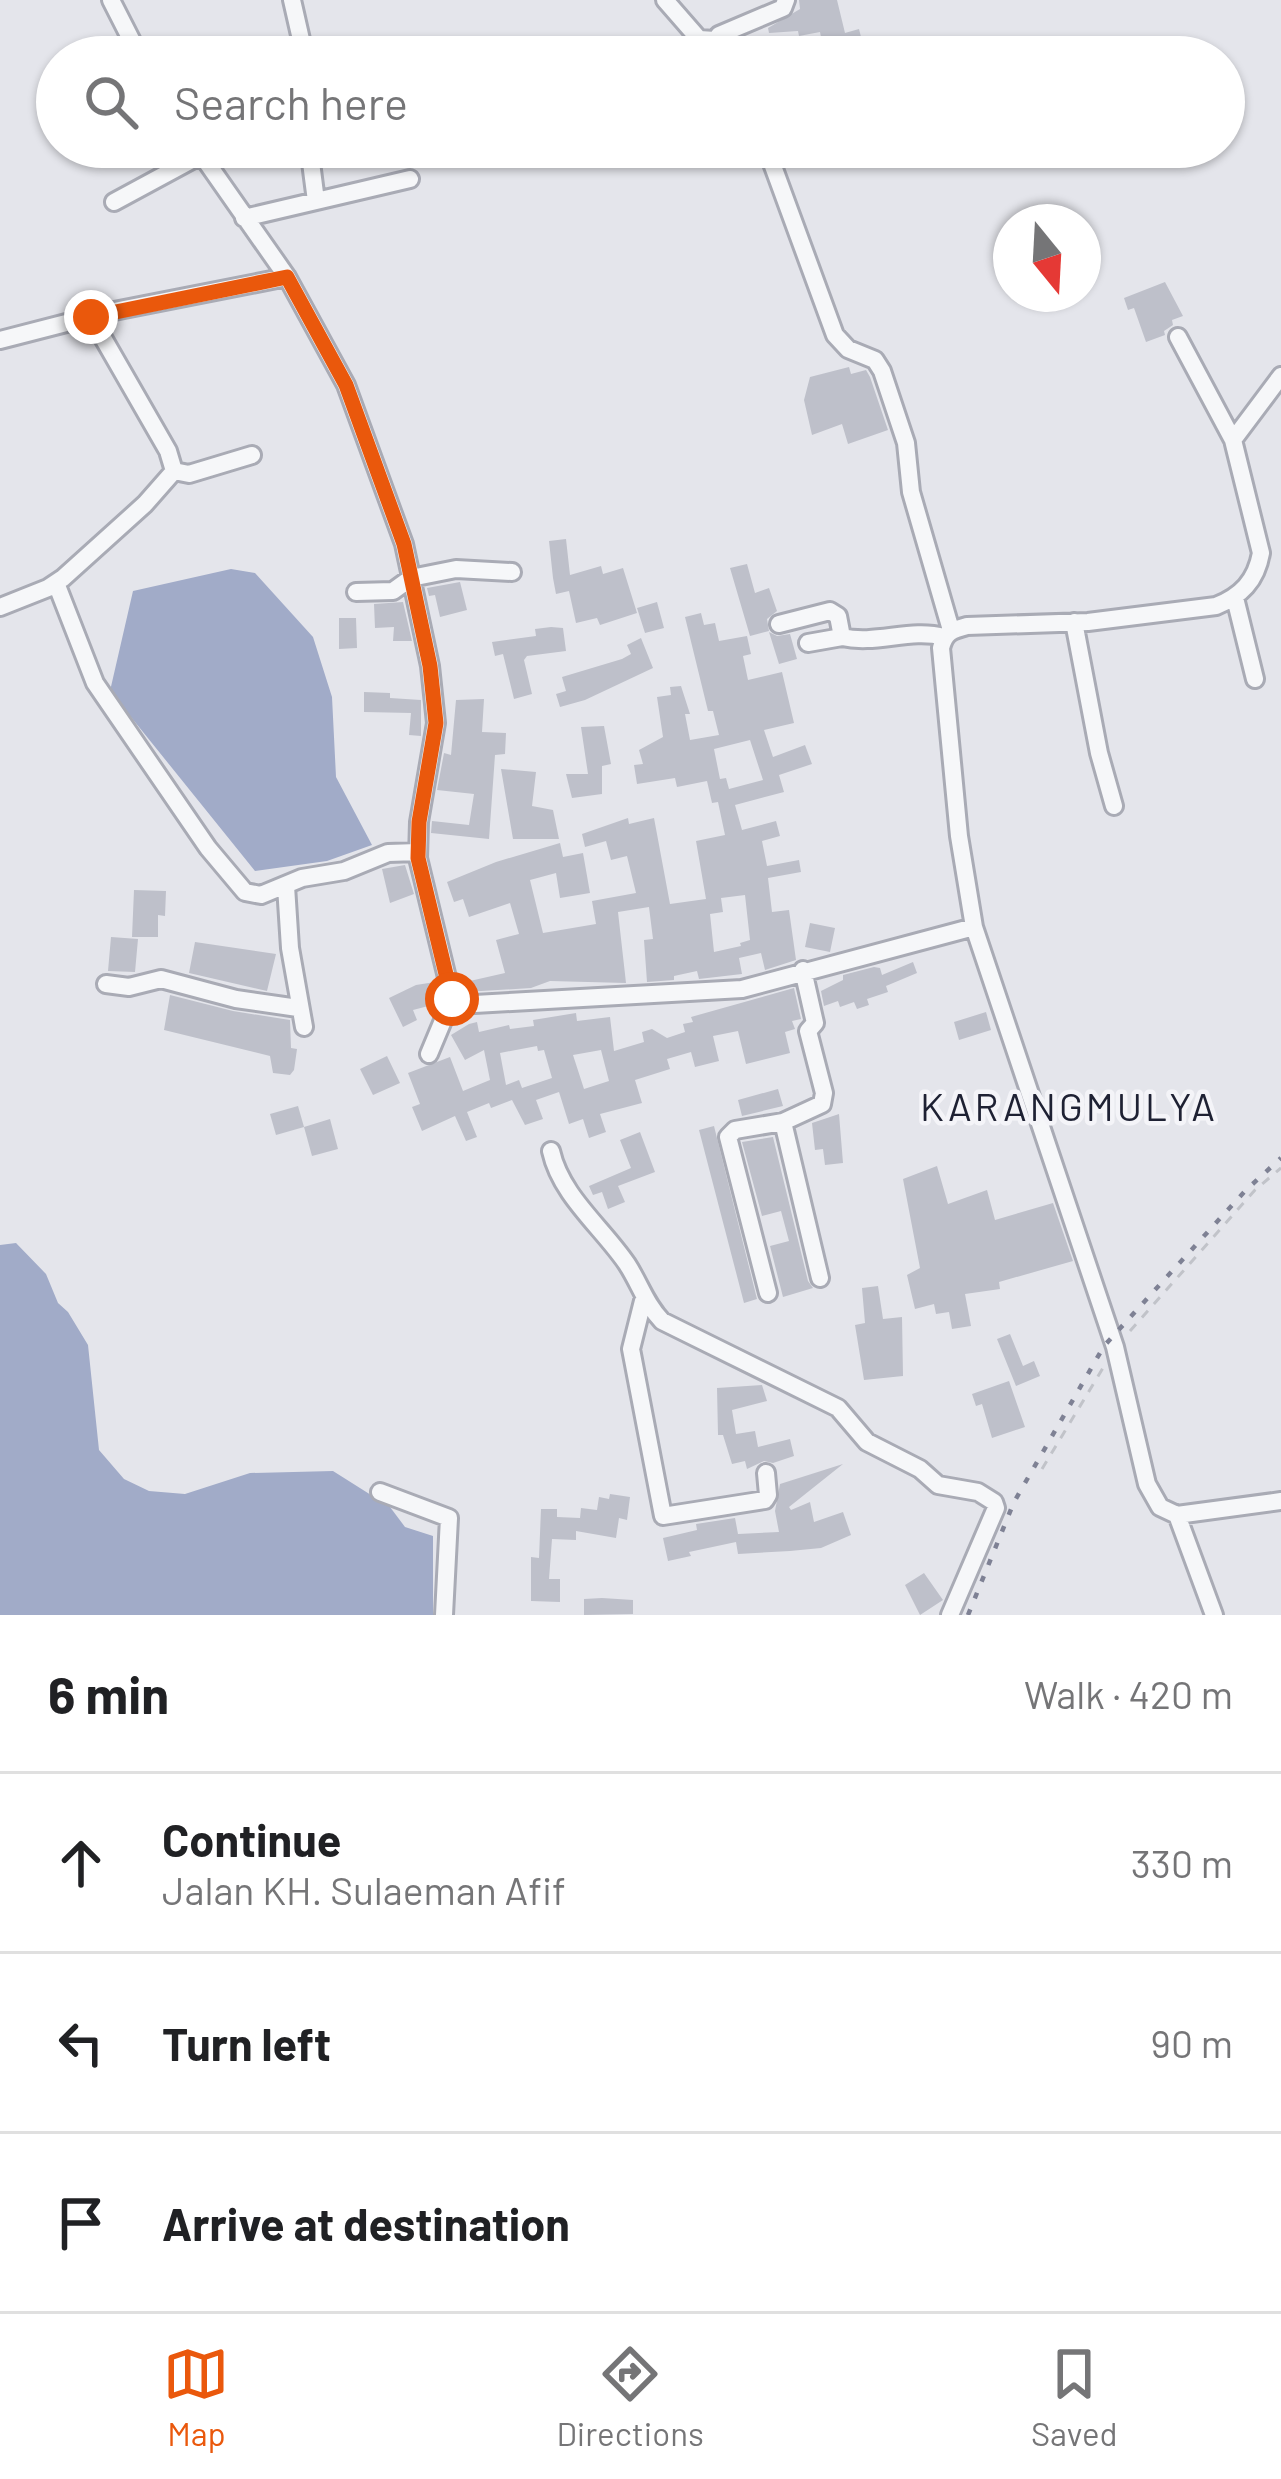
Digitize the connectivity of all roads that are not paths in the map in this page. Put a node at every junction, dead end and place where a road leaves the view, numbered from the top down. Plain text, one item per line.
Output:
1 (111, 0) edge
2 (292, 0) edge
3 (665, 0) edge
4 (786, 0) edge
5 (129, 36) edge
6 (300, 36) edge
7 (698, 36) edge
8 (728, 36) edge
9 (171, 168) edge
10 (210, 168) edge
11 (312, 168) edge
12 (774, 168) edge
13 (410, 179) dead end
14 (316, 201) junction
15 (115, 202) dead end
16 (244, 218) junction
17 (287, 277) junction
18 (91, 317) junction
19 (1178, 337) dead end
20 (0, 340) edge
21 (1281, 376) edge
22 (1233, 440) junction
23 (252, 454) dead end
24 (174, 471) junction
25 (512, 572) dead end
26 (411, 578) junction
27 (56, 583) junction
28 (356, 592) dead end
29 (1235, 598) junction
30 (0, 607) edge
31 (1074, 622) junction
32 (779, 624) dead end
33 (947, 633) junction
34 (842, 637) junction
35 (808, 643) dead end
36 (1255, 679) dead end
37 (1114, 806) dead end
38 (418, 852) junction
39 (286, 886) junction
40 (974, 927) junction
41 (803, 970) junction
42 (106, 984) dead end
43 (452, 999) junction
44 (298, 1008) junction
45 (304, 1027) dead end
46 (429, 1054) dead end
47 (783, 1122) junction
48 (551, 1151) dead end
49 (820, 1278) dead end
50 (768, 1293) dead end
51 (643, 1301) junction
52 (766, 1473) dead end
53 (380, 1492) dead end
54 (1281, 1502) edge
55 (1177, 1515) junction
56 (444, 1615) edge
57 (950, 1615) edge
58 (1214, 1615) edge

1 - 5 street
2 - 6 street
3 - 7 street
4 - 8 street
9 - 15 street
10 - 16 street
11 - 14 street
12 - 33 street
13 - 14 street
14 - 16 street
16 - 17 street
17 - 18 street
17 - 26 street
18 - 20 street
18 - 24 street
19 - 22 street
21 - 22 street
22 - 29 street
23 - 24 street
24 - 27 street
25 - 26 street
26 - 28 street
26 - 38 street
27 - 30 street
27 - 39 street
29 - 31 street
29 - 36 street
31 - 33 street
31 - 37 street
32 - 34 street
33 - 34 street
33 - 40 street
34 - 35 street
38 - 39 street
38 - 43 street
39 - 44 street
40 - 41 street
40 - 55 street
41 - 43 street
41 - 47 street
42 - 44 street
43 - 46 street
44 - 45 street
47 - 49 street
47 - 50 street
48 - 51 street
51 - 52 street
51 - 57 street
53 - 56 street
54 - 55 street
55 - 58 street

